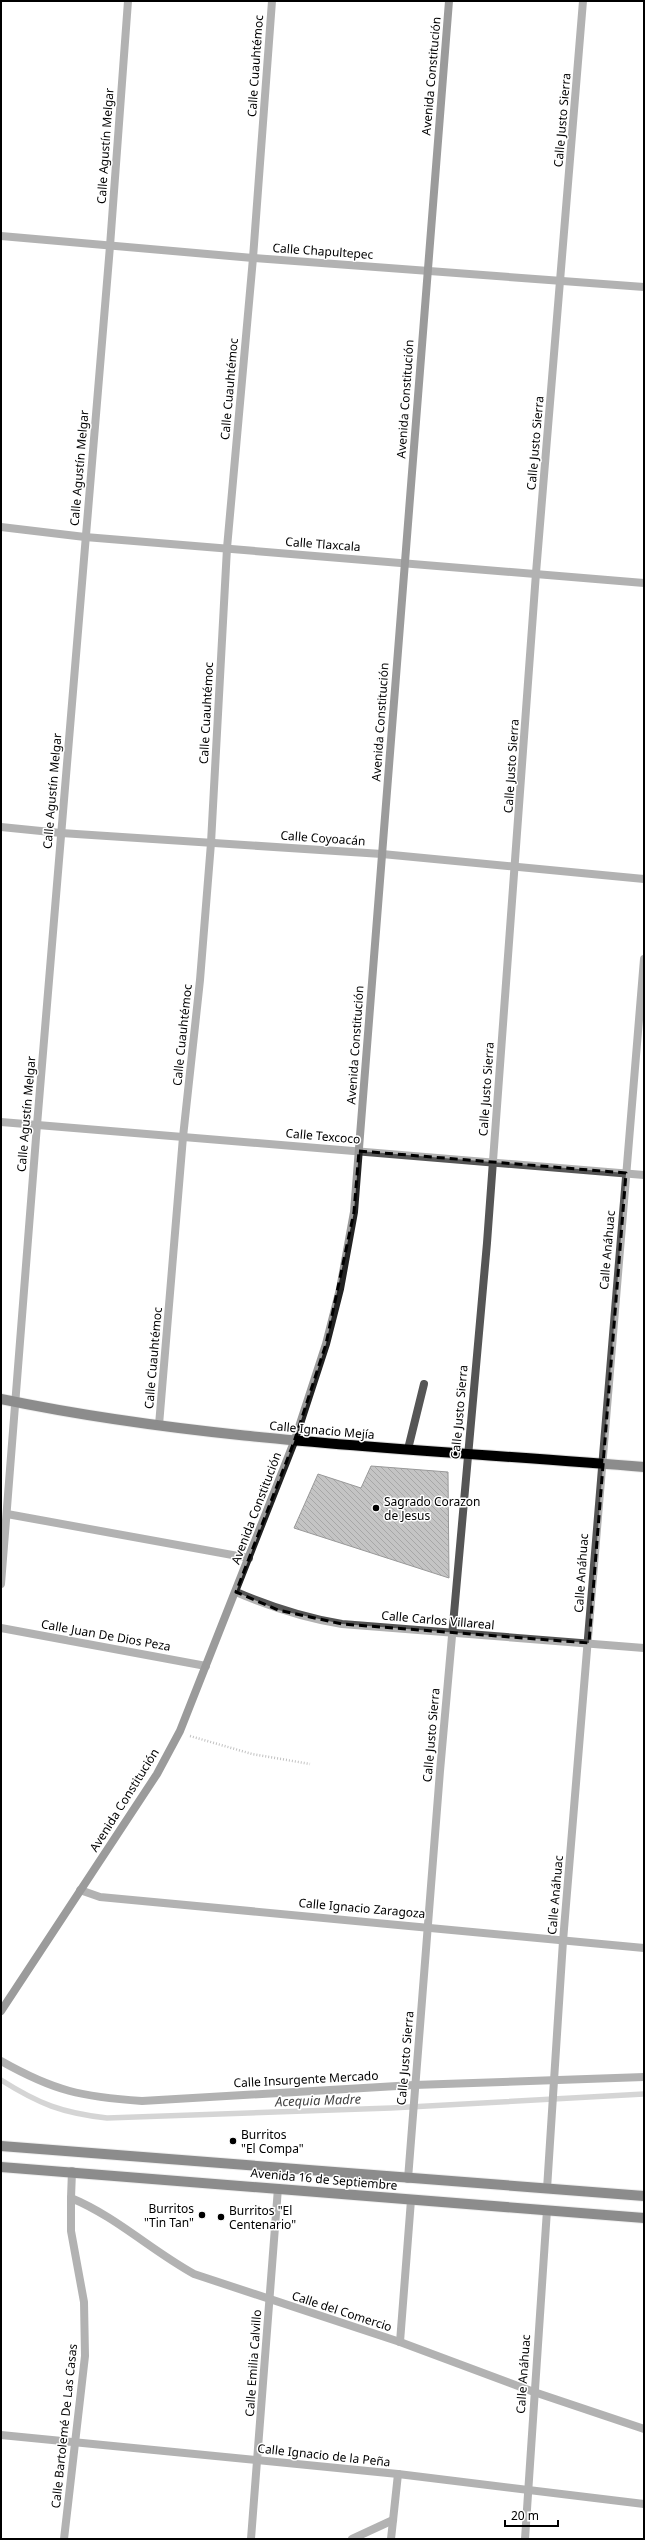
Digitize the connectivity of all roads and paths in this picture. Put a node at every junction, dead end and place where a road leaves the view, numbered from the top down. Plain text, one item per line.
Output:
1 (128, 1) edge
2 (272, 1) edge
3 (449, 1) edge
4 (583, 1) edge
5 (1, 236) edge
6 (110, 246) junction
7 (253, 258) junction
8 (427, 271) junction
9 (560, 281) junction
10 (644, 287) edge
11 (1, 528) edge
12 (86, 537) junction
13 (227, 548) junction
14 (405, 562) junction
15 (536, 573) junction
16 (644, 583) edge
17 (1, 827) edge
18 (61, 833) junction
19 (211, 843) junction
20 (382, 854) junction
21 (516, 866) junction
22 (644, 879) edge
23 (644, 959) edge
24 (1, 1122) edge
25 (37, 1125) junction
26 (183, 1137) junction
27 (359, 1151) junction
28 (493, 1162) junction
29 (626, 1173) junction
30 (644, 1175) edge
31 (424, 1384) dead end
32 (1, 1399) edge
33 (16, 1402) junction
34 (160, 1425) junction
35 (294, 1442) junction
36 (408, 1449) junction
37 (468, 1453) junction
38 (601, 1463) junction
39 (644, 1467) edge
40 (7, 1514) junction
41 (249, 1558) junction
42 (1, 1584) edge
43 (236, 1592) junction
44 (1, 1628) edge
45 (452, 1634) junction
46 (589, 1643) junction
47 (644, 1648) edge
48 (206, 1666) junction
49 (180, 1731) junction
50 (310, 1764) dead end
51 (80, 1890) junction
52 (428, 1926) junction
53 (563, 1941) junction
54 (644, 1948) edge
55 (1, 2011) edge
56 (1, 2061) edge
57 (644, 2077) edge
58 (555, 2083) junction
59 (414, 2089) junction
60 (1, 2146) edge
61 (1, 2167) edge
62 (72, 2171) junction
63 (408, 2179) junction
64 (278, 2188) junction
65 (547, 2189) junction
66 (644, 2196) edge
67 (71, 2198) junction
68 (411, 2200) junction
69 (547, 2210) junction
70 (644, 2218) edge
71 (269, 2299) junction
72 (400, 2342) junction
73 (534, 2392) junction
74 (644, 2429) edge
75 (1, 2435) edge
76 (75, 2443) junction
77 (258, 2460) junction
78 (398, 2474) junction
79 (529, 2490) junction
80 (644, 2504) edge
81 (393, 2520) junction
82 (64, 2539) edge
83 (251, 2539) edge
84 (352, 2539) edge
85 (391, 2539) edge
86 (525, 2539) edge

1 - 6 street, Calle Agustín Melgar
2 - 7 street, Calle Cuauhtémoc
3 - 8 street, Avenida Constitución
4 - 9 street, Calle Justo Sierra
5 - 6 street, Calle Chapultepec
6 - 7 street, Calle Chapultepec
6 - 12 street, Calle Agustín Melgar
7 - 8 street, Calle Chapultepec
7 - 13 street, Calle Cuauhtémoc
8 - 9 street, Calle Chapultepec
8 - 14 street, Avenida Constitución
9 - 10 street, Calle Chapultepec
9 - 15 street, Calle Justo Sierra
11 - 12 street, Calle Tlaxcala
12 - 13 street, Calle Tlaxcala
12 - 18 street, Calle Agustín Melgar
13 - 14 street, Calle Tlaxcala
13 - 19 street, Calle Cuauhtémoc
14 - 15 street, Calle Tlaxcala
14 - 20 street, Avenida Constitución
15 - 16 street, Calle Tlaxcala
15 - 21 street, Calle Justo Sierra
17 - 18 street, Calle Coyoacán
18 - 19 street, Calle Coyoacán
18 - 25 street, Calle Agustín Melgar
19 - 20 street, Calle Coyoacán
19 - 26 street, Calle Cuauhtémoc
20 - 21 street, Calle Coyoacán
20 - 27 street, Avenida Constitución
21 - 22 street, Calle Coyoacán
21 - 28 street, Calle Justo Sierra
23 - 29 street, Calle Anáhuac
24 - 25 street, Calle Texcoco
25 - 26 street, Calle Texcoco
25 - 33 street, Calle Agustín Melgar
26 - 27 street, Calle Texcoco
26 - 34 street, Calle Cuauhtémoc
27 - 28 street, Calle Texcoco
27 - 35 street, Avenida Constitución
28 - 29 street, Calle Texcoco
28 - 37 street, Calle Justo Sierra
29 - 30 street, Calle Texcoco
29 - 38 street, Calle Anáhuac
31 - 36 street
32 - 33 main road, Calle Ignacio Mejía
33 - 34 main road, Calle Ignacio Mejía
33 - 40 street, Calle Agustín Melgar
34 - 35 main road, Calle Ignacio Mejía
35 - 36 main road, Calle Ignacio Mejía
35 - 41 street, Avenida Constitución
36 - 37 main road, Calle Ignacio Mejía
37 - 38 main road, Calle Ignacio Mejía
37 - 45 street, Calle Justo Sierra
38 - 39 main road, Calle Ignacio Mejía
38 - 46 street, Calle Anáhuac
40 - 41 street
40 - 42 street, Calle Agustín Melgar
41 - 43 street, Avenida Constitución
43 - 45 street, Calle Carlos Villareal
43 - 48 street, Avenida Constitución
44 - 48 street, Calle Juan De Dios Peza
45 - 46 street, Calle Carlos Villareal
45 - 52 street, Calle Justo Sierra
46 - 47 street, Calle Carlos Villareal
46 - 53 street, Calle Anáhuac
48 - 49 street, Avenida Constitución
49 - 50 path
49 - 51 street, Avenida Constitución
51 - 52 street, Calle Ignacio Zaragoza
51 - 55 street, Avenida Constitución
52 - 53 street, Calle Ignacio Zaragoza
52 - 59 street, Calle Justo Sierra
53 - 54 street, Calle Ignacio Zaragoza
53 - 58 street, Calle Anáhuac
56 - 59 street, Calle Insurgente Mercado
57 - 58 street, Calle Insurgente Mercado
58 - 59 street, Calle Insurgente Mercado
58 - 65 street, Calle Anáhuac
59 - 63 street, Calle Justo Sierra
60 - 63 main road, Avenida 16 de Septiembre
61 - 62 main road, Avenida 16 de Septiembre
62 - 64 main road, Avenida 16 de Septiembre
62 - 67 street
63 - 65 main road, Avenida 16 de Septiembre
64 - 68 main road, Avenida 16 de Septiembre
64 - 71 street, Calle Emilia Calvillo
65 - 66 main road, Avenida 16 de Septiembre
67 - 71 street, Calle del Comercio
67 - 76 street, Calle Bartolemé De Las Casas
68 - 69 main road, Avenida 16 de Septiembre
68 - 72 street
69 - 70 main road, Avenida 16 de Septiembre
69 - 73 street, Calle Anáhuac
71 - 72 street, Calle del Comercio
71 - 77 street, Calle Emilia Calvillo
72 - 73 street, Calle del Comercio
73 - 74 street, Calle del Comercio
73 - 79 street, Calle Anáhuac
75 - 76 street, Calle Ignacio de la Peña
76 - 77 street, Calle Ignacio de la Peña
76 - 82 street, Calle Bartolemé De Las Casas
77 - 78 street, Calle Ignacio de la Peña
77 - 83 street, Calle Emilia Calvillo
78 - 79 street, Calle Ignacio de la Peña
78 - 81 street
79 - 80 street, Calle Ignacio de la Peña
79 - 86 street, Calle Anáhuac
81 - 84 street
81 - 85 street

